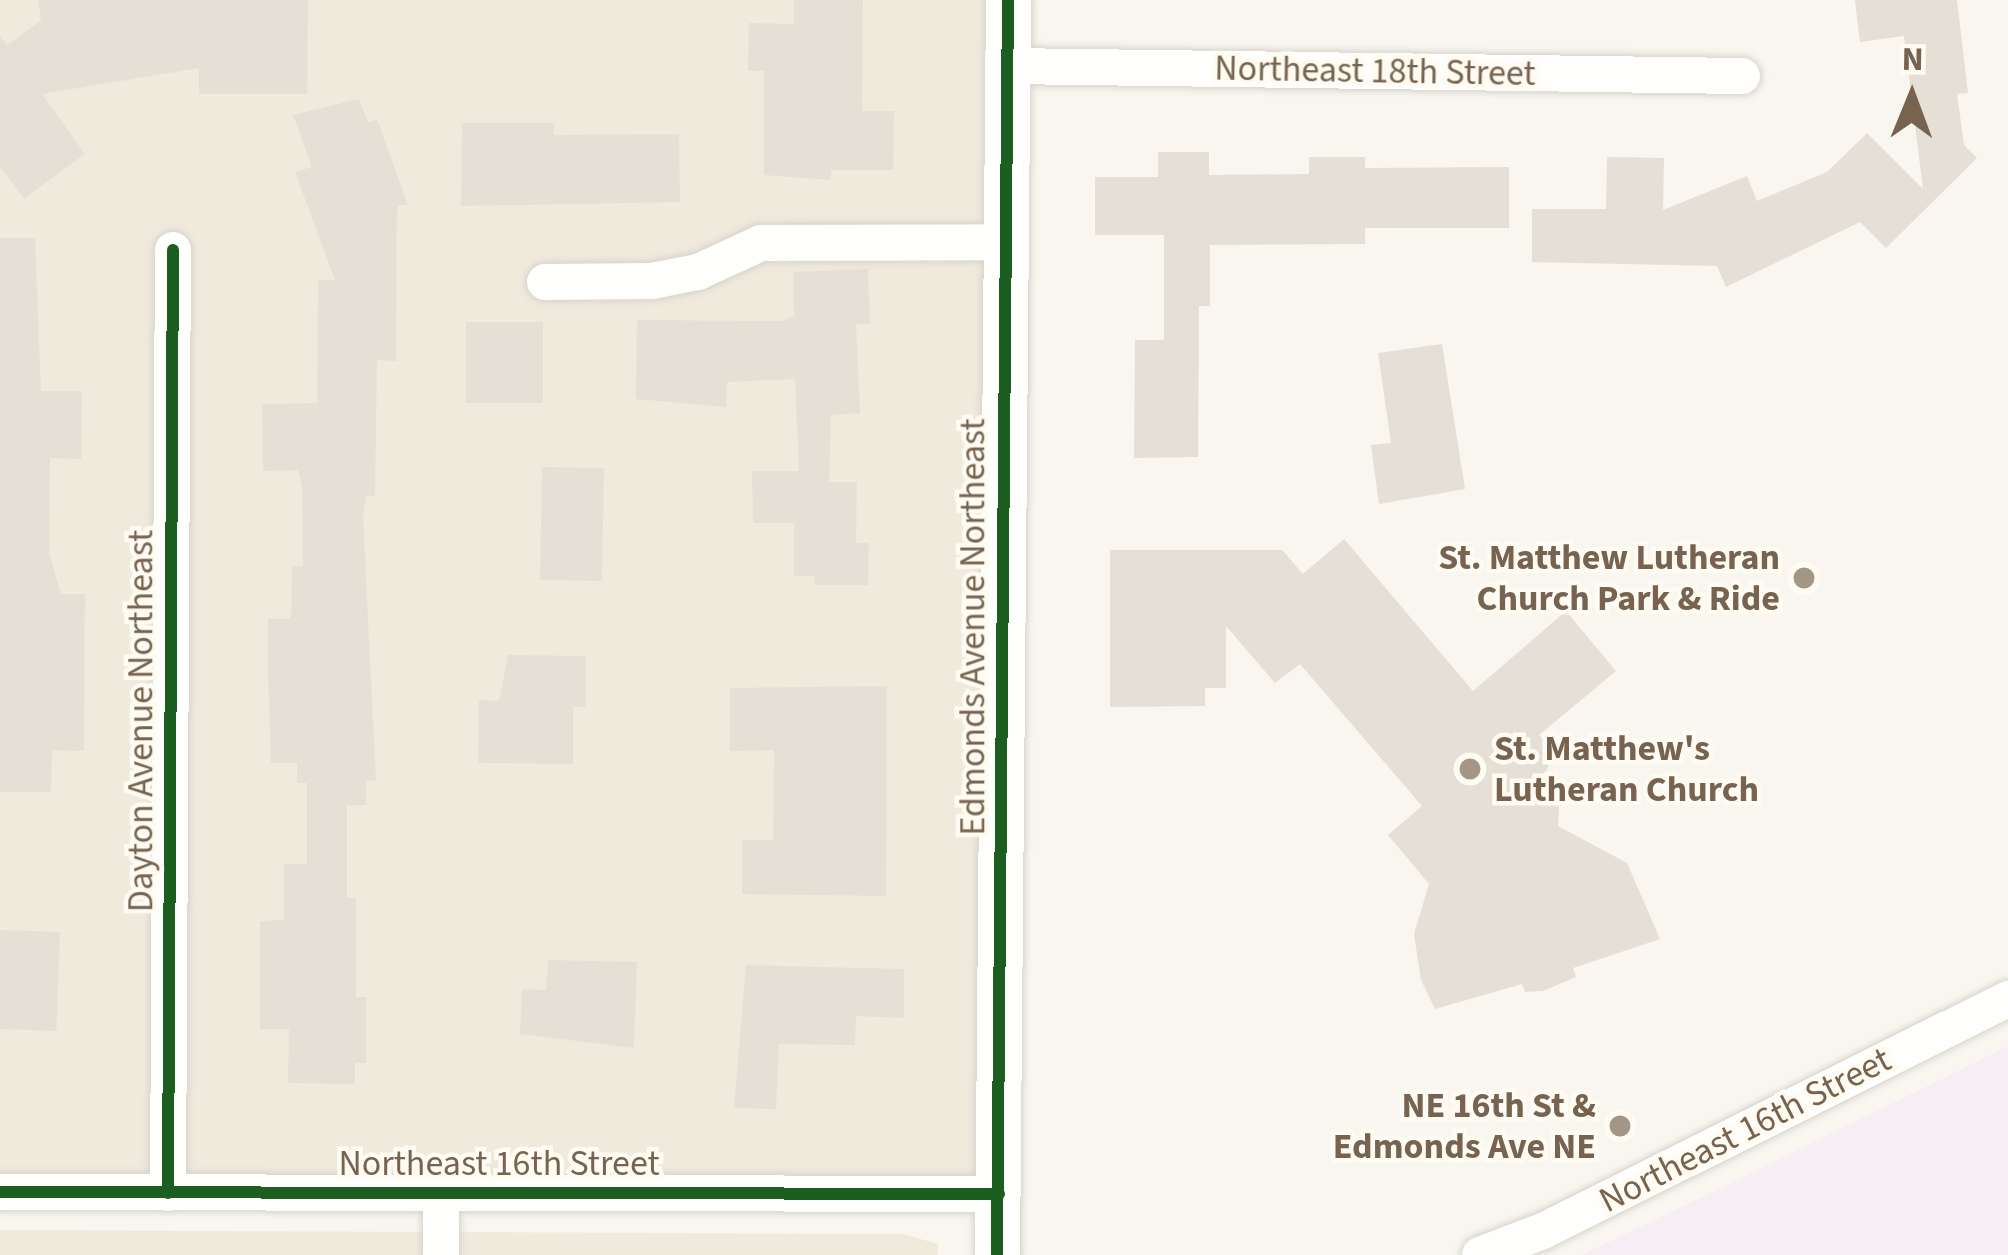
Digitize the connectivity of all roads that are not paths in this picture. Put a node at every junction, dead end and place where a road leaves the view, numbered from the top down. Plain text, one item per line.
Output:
1 (1008, 0) edge
2 (1008, 66) junction
3 (1742, 76) dead end
4 (1005, 242) junction
5 (173, 250) dead end
6 (544, 282) dead end
7 (2008, 999) edge
8 (0, 1192) edge
9 (169, 1192) junction
10 (441, 1194) junction
11 (999, 1194) junction
12 (441, 1255) edge
13 (997, 1255) edge
14 (1480, 1255) edge

1 - 2 street, Edmonds Avenue Northeast
2 - 3 street, Northeast 18th Street
2 - 4 street, Edmonds Avenue Northeast
4 - 6 street
4 - 11 street, Edmonds Avenue Northeast
5 - 9 street, Dayton Avenue Northeast
7 - 14 street, Northeast 16th Street
8 - 9 street, Northeast 16th Street
9 - 10 street, Northeast 16th Street
10 - 11 street, Northeast 16th Street
10 - 12 street
11 - 13 street, Edmonds Avenue Northeast

